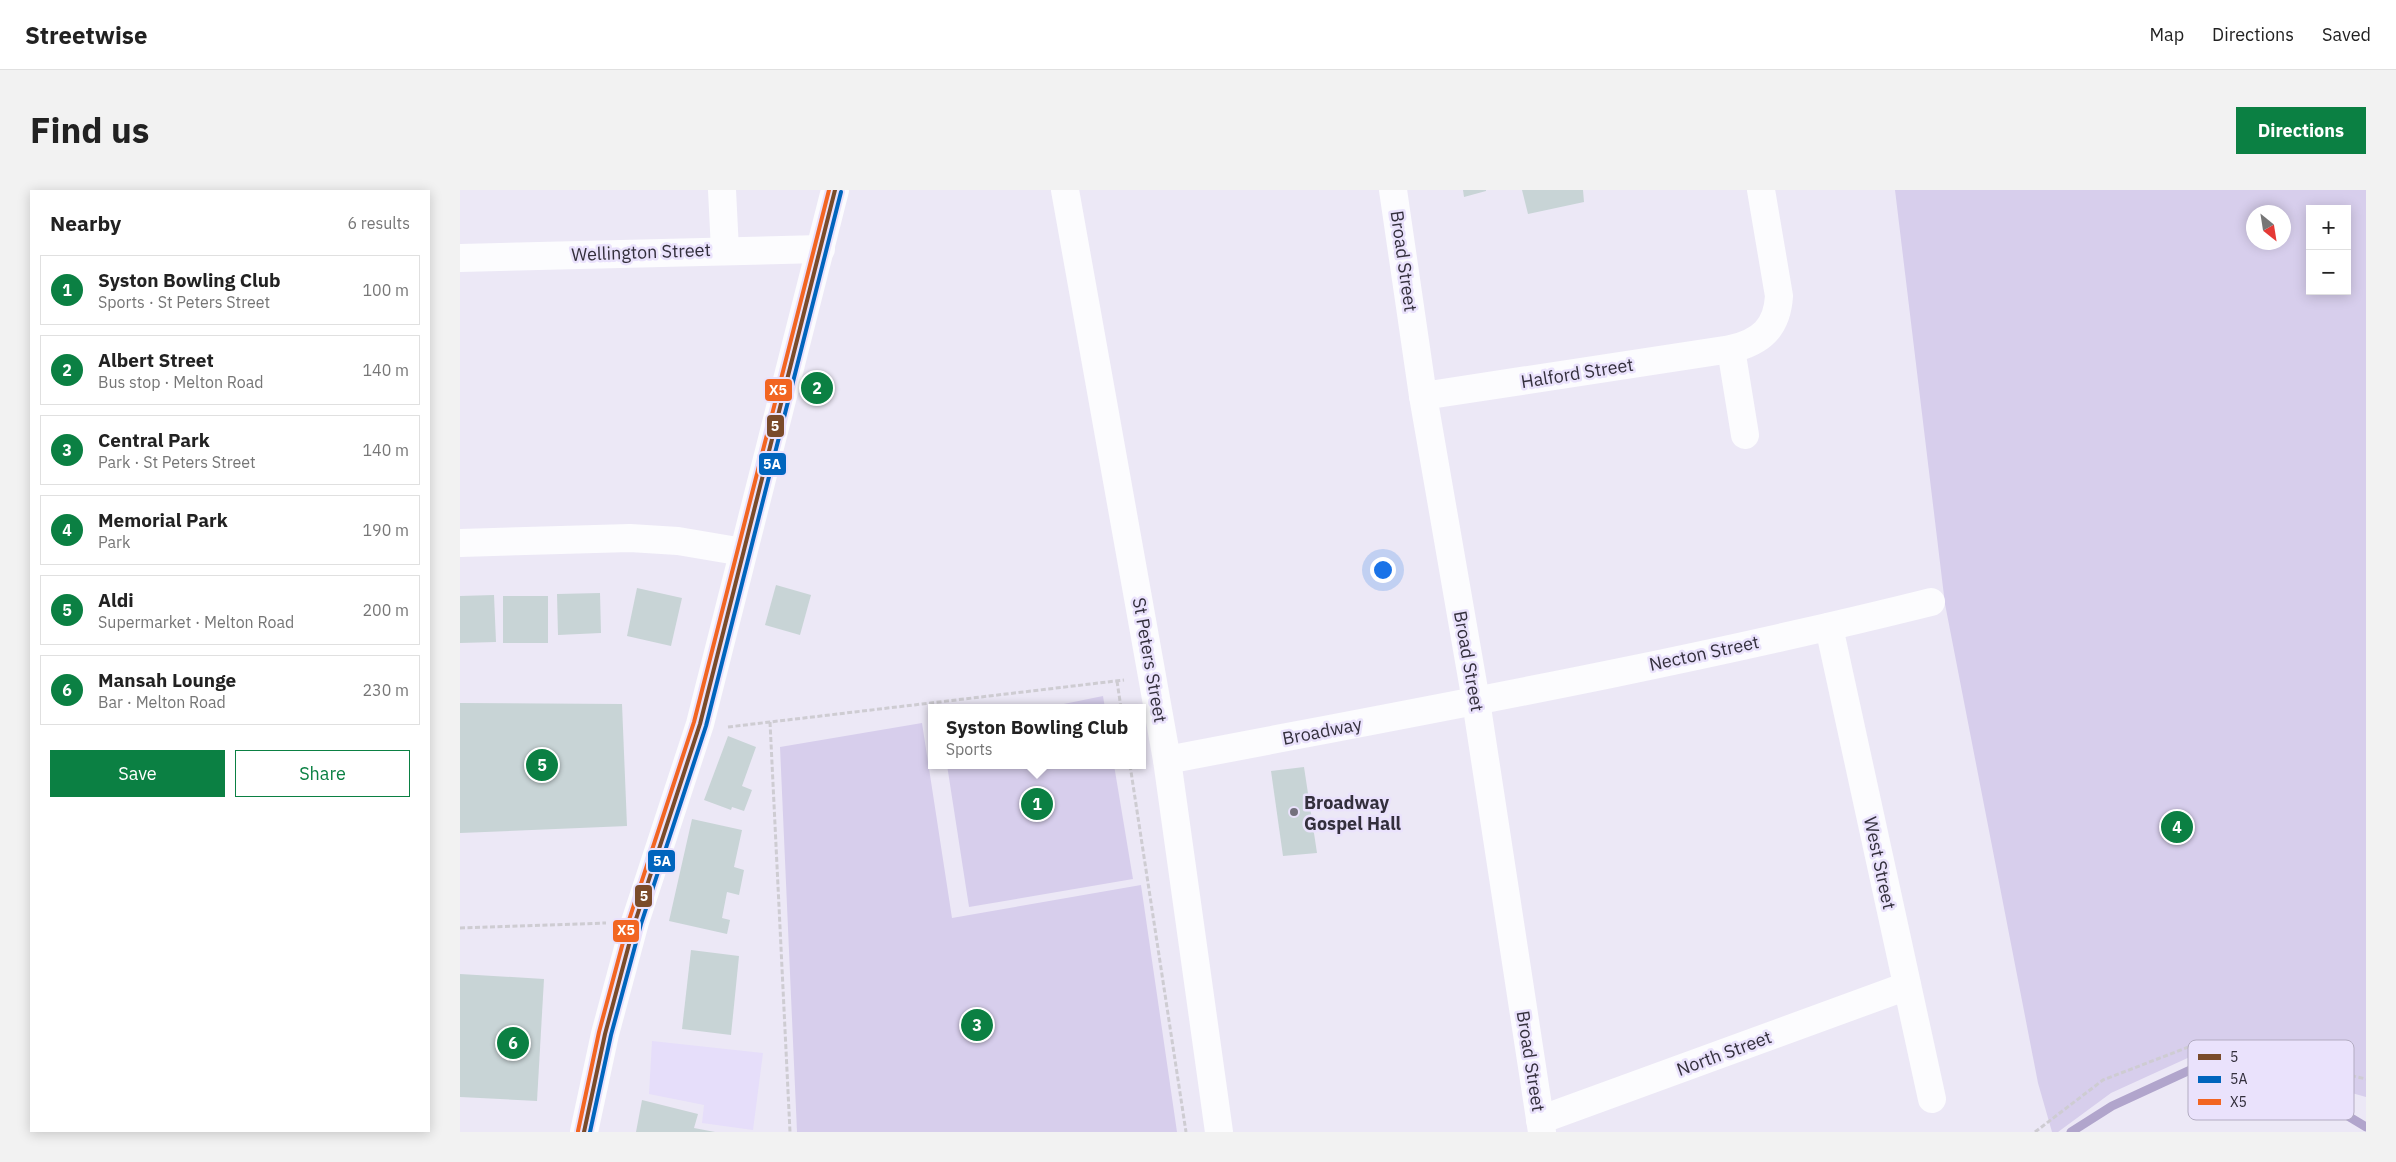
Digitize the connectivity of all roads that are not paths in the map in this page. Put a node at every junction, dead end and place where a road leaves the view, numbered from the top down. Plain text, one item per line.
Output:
1 (722, 190) edge
2 (835, 190) edge
3 (1066, 190) edge
4 (1393, 190) edge
5 (1761, 190) edge
6 (821, 249) junction
7 (725, 250) junction
8 (460, 258) edge
9 (1731, 350) junction
10 (1423, 396) junction
11 (1745, 434) dead end
12 (460, 543) edge
13 (743, 552) junction
14 (1931, 602) dead end
15 (1829, 628) junction
16 (1476, 701) junction
17 (1167, 760) junction
18 (1907, 986) junction
19 (1932, 1099) dead end
20 (1541, 1126) edge
21 (584, 1132) edge
22 (1219, 1132) edge

1 - 7 street
2 - 6 street
3 - 17 street, St Peters Street
4 - 10 street, Broad Street
5 - 9 street, Halford Street
6 - 7 street, Wellington Street
6 - 13 street
7 - 8 street, Wellington Street
9 - 10 street, Halford Street
9 - 11 street
10 - 16 street, Broad Street
12 - 13 street
13 - 21 street
14 - 15 street, Necton Street
15 - 16 street, Necton Street
15 - 18 street, West Street
16 - 17 street, Broadway
16 - 20 street, Broad Street
17 - 22 street, St Peters Street
18 - 19 street, West Street
18 - 20 street, North Street

